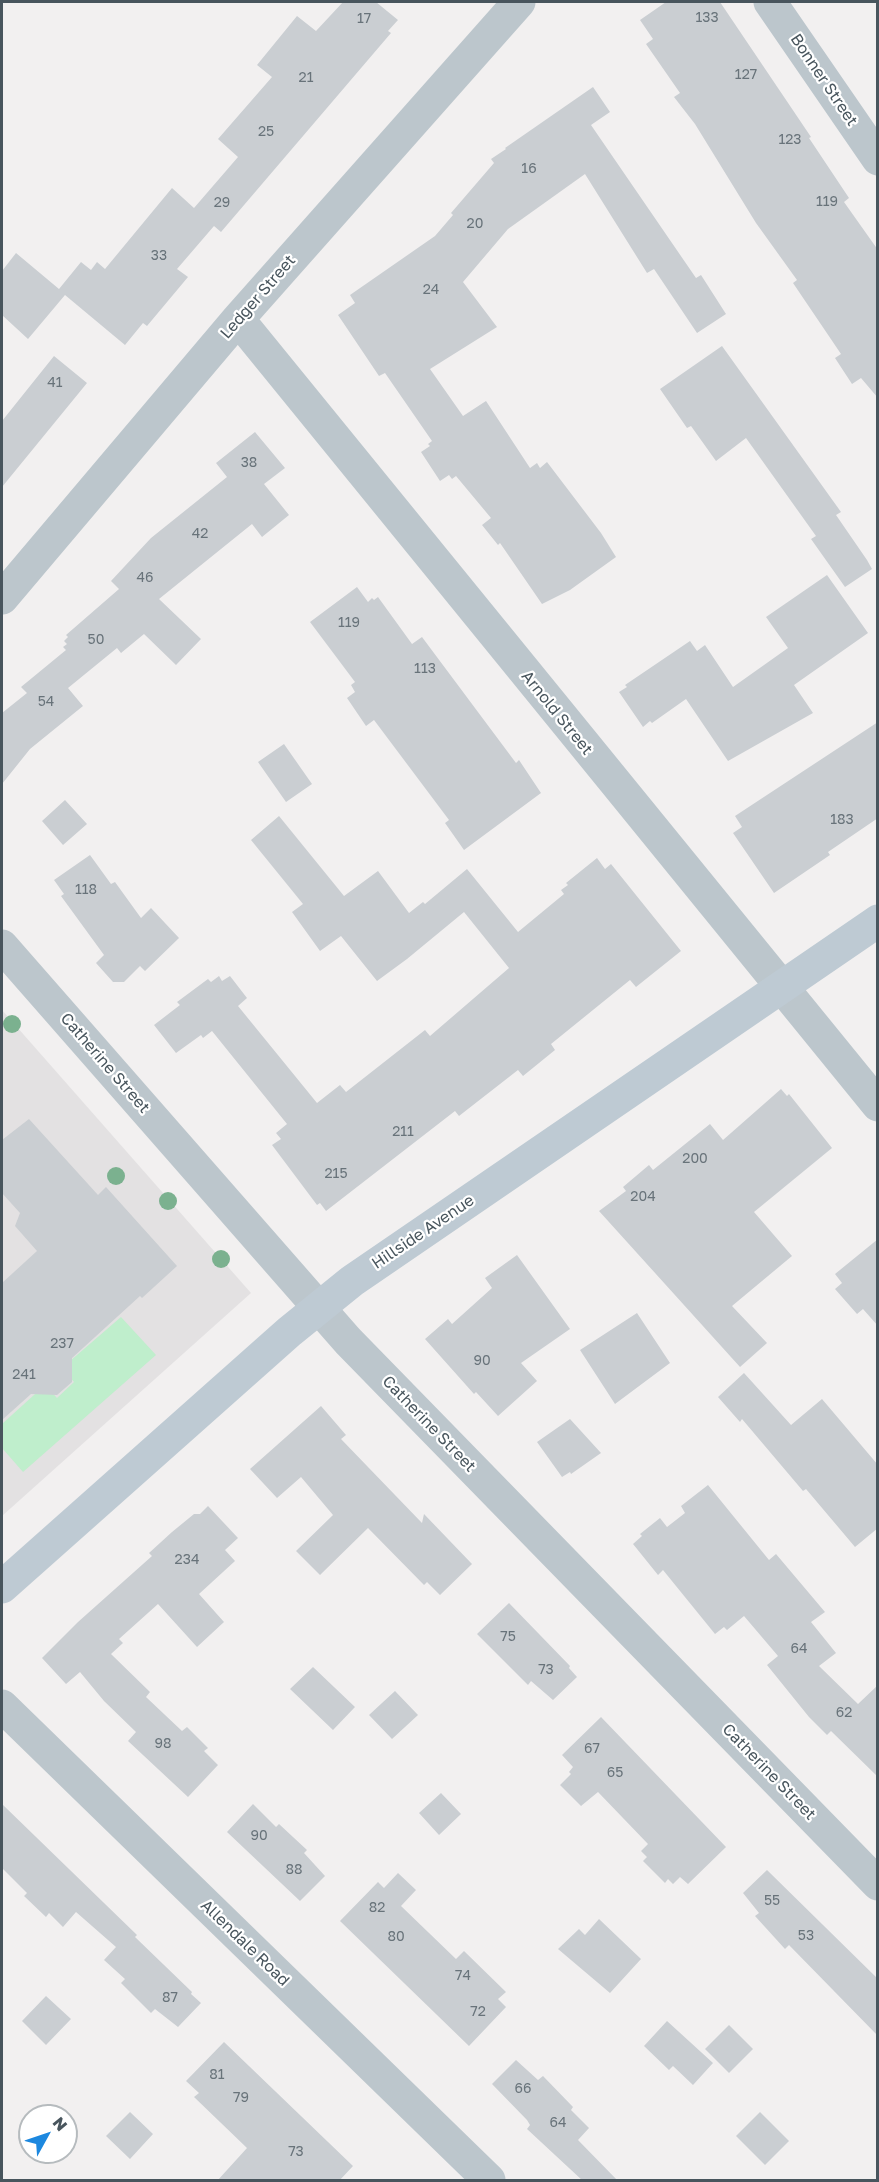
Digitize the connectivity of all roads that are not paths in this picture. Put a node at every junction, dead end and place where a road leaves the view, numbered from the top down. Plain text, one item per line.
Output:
1 (519, 2) edge
2 (770, 2) edge
3 (878, 159) edge
4 (238, 320) junction
5 (2, 598) edge
6 (878, 921) edge
7 (2, 946) edge
8 (780, 987) junction
9 (878, 1106) edge
10 (319, 1307) junction
11 (2, 1587) edge
12 (2, 1706) edge
13 (878, 1884) edge
14 (489, 2181) edge

1 - 4 street, Ledger Street
2 - 3 street, Bonner Street
4 - 5 street, Ledger Street
4 - 8 street, Arnold Street
6 - 8 street, Hillside Avenue
7 - 10 street, Catherine Street
8 - 9 street, Arnold Street
8 - 10 street, Hillside Avenue
10 - 11 street, Hillside Avenue
10 - 13 street, Catherine Street
12 - 14 street, Allendale Road

